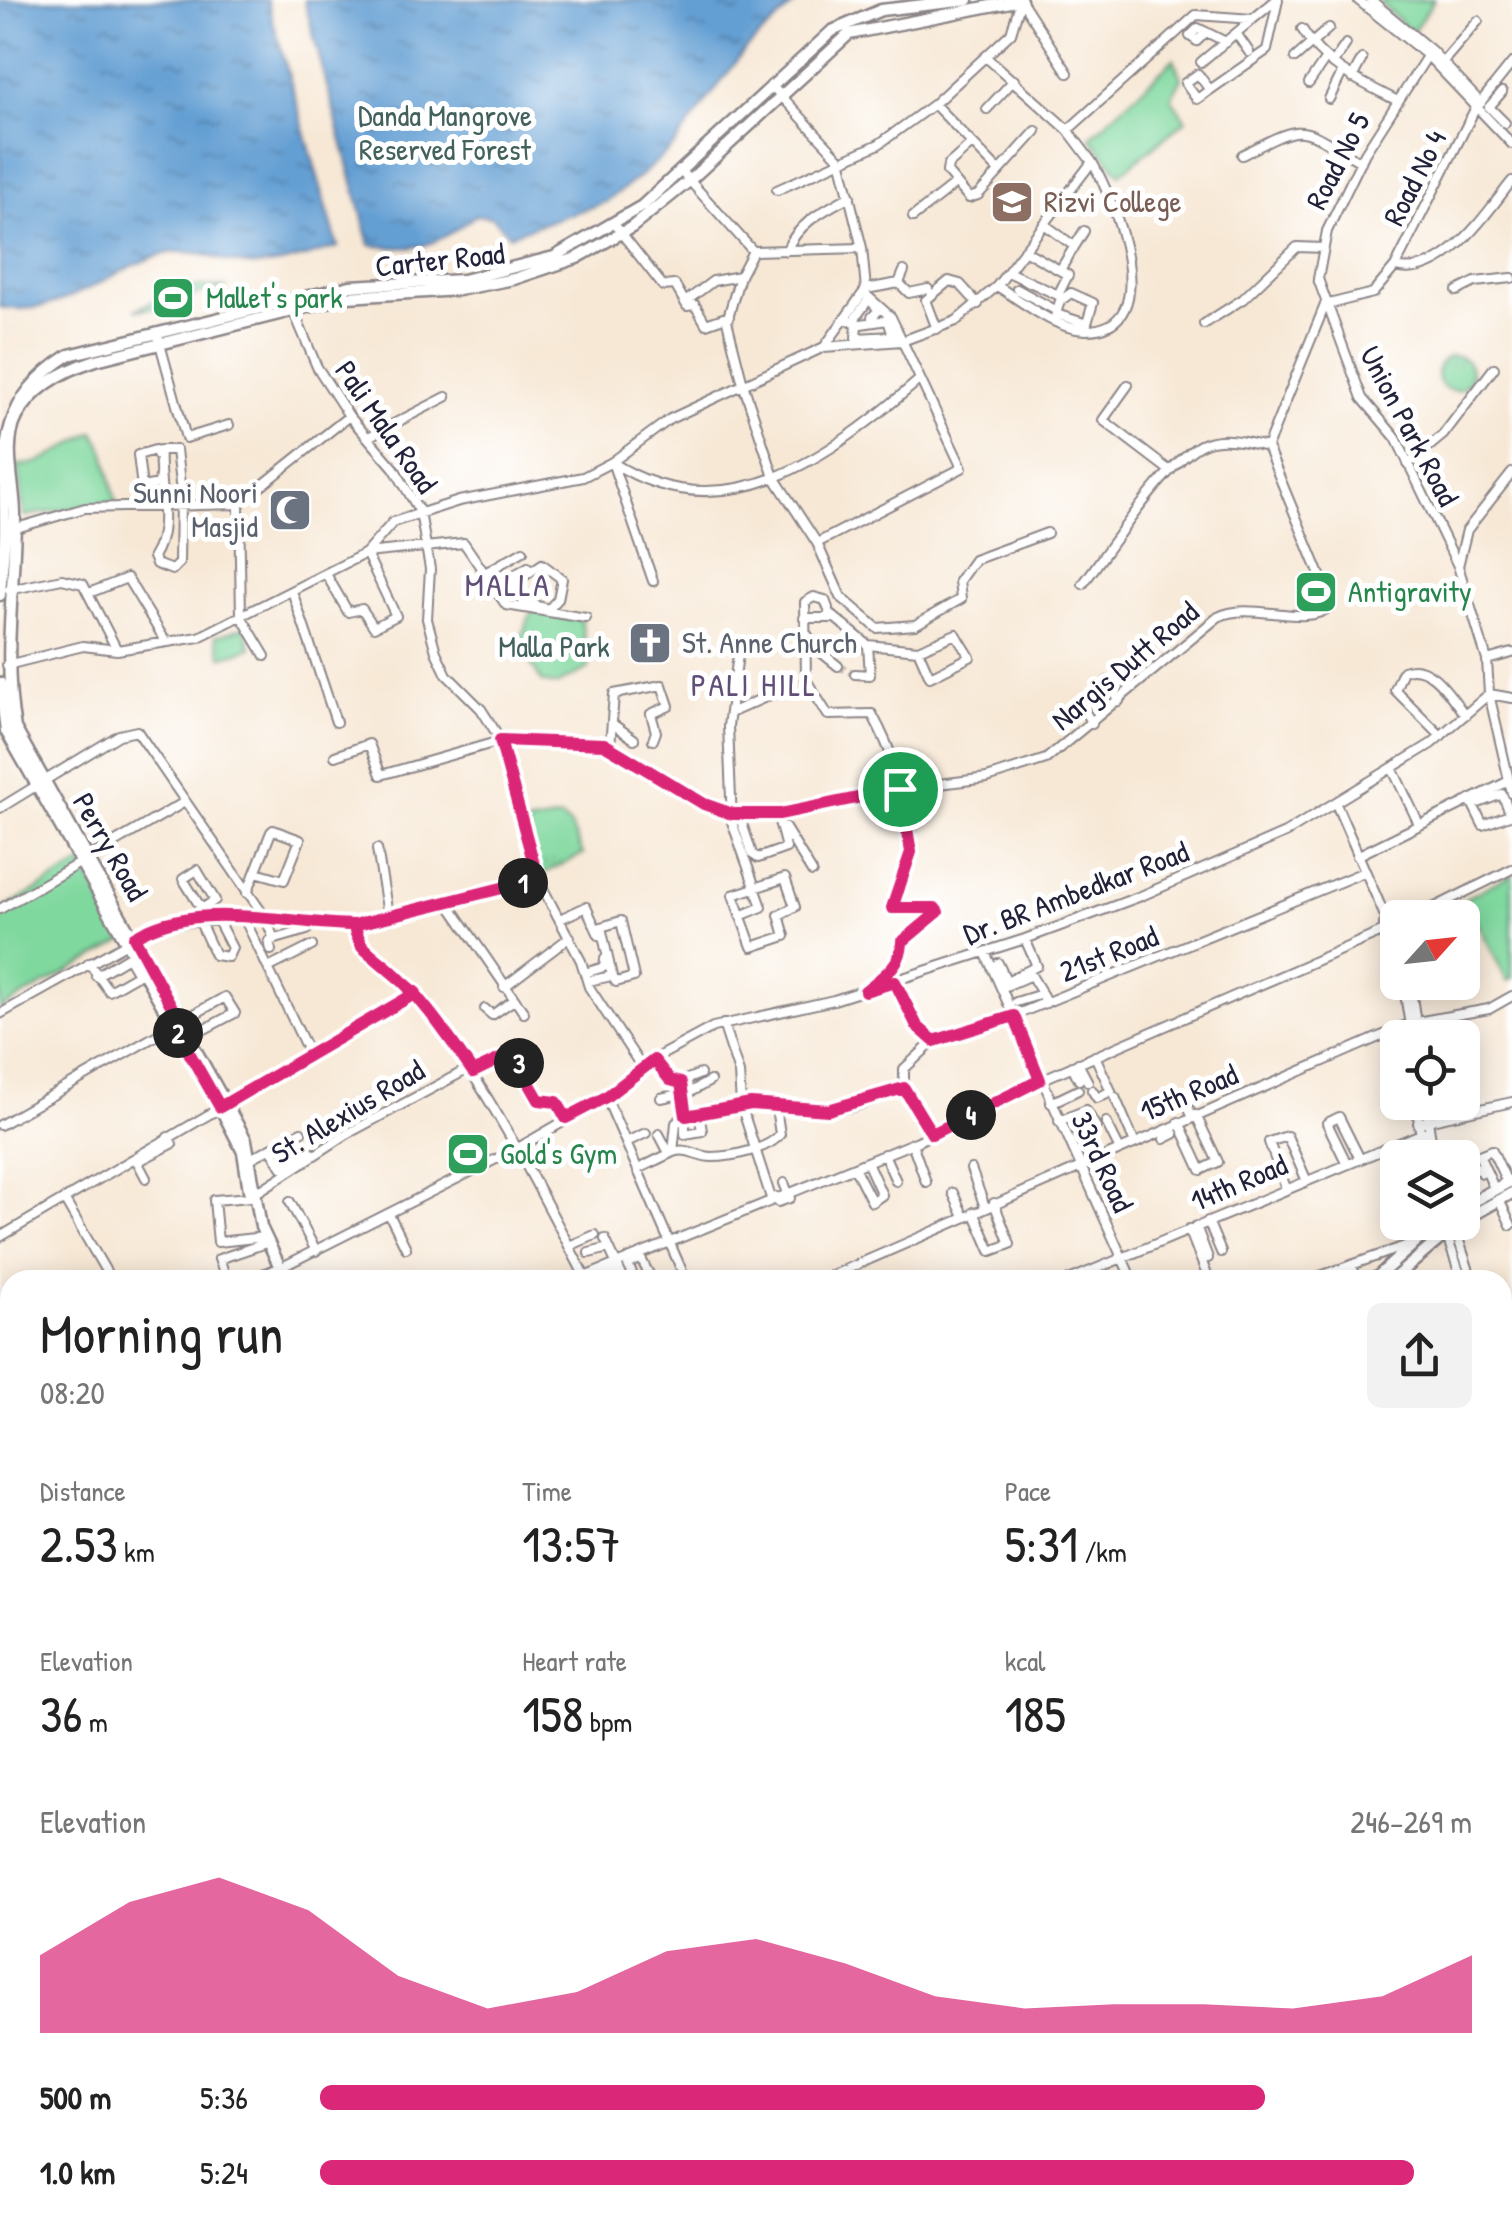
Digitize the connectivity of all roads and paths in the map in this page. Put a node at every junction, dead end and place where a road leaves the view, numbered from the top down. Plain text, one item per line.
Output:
1 (968, 0) edge
2 (1021, 0) edge
3 (1358, 0) edge
4 (1273, 1) edge
5 (1371, 2) edge
6 (1254, 18) junction
7 (1478, 21) dead end
8 (1302, 28) dead end
9 (1329, 28) dead end
10 (1206, 32) dead end
11 (1238, 35) junction
12 (1226, 44) junction
13 (1346, 44) dead end
14 (1312, 46) junction
15 (1248, 52) dead end
16 (1429, 52) junction
17 (987, 58) junction
18 (1294, 58) dead end
19 (1362, 59) dead end
20 (1329, 61) junction
21 (1201, 62) dead end
22 (1440, 64) junction
23 (1511, 68) edge
24 (1068, 73) dead end
25 (1342, 73) junction
26 (1352, 78) junction
27 (1014, 80) junction
28 (1308, 83) dead end
29 (771, 85) junction
30 (1499, 88) junction
31 (1210, 90) dead end
32 (782, 94) junction
33 (1329, 99) dead end
34 (1396, 100) junction
35 (1512, 101) edge
36 (934, 104) junction
37 (1478, 105) junction
38 (987, 109) dead end
39 (1505, 123) edge
40 (1068, 130) junction
41 (1036, 131) dead end
42 (972, 144) junction
43 (1512, 144) edge
44 (1242, 156) dead end
45 (840, 159) junction
46 (1092, 162) junction
47 (1360, 162) junction
48 (680, 170) junction
49 (998, 170) junction
50 (689, 181) junction
51 (1512, 181) edge
52 (955, 184) junction
53 (777, 190) dead end
54 (850, 196) junction
55 (913, 218) dead end
56 (1044, 224) junction
57 (618, 230) junction
58 (1084, 231) dead end
59 (1074, 246) junction
60 (862, 248) junction
61 (1324, 248) junction
62 (1024, 250) junction
63 (753, 251) junction
64 (786, 251) junction
65 (1396, 267) junction
66 (1060, 270) junction
67 (904, 271) dead end
68 (1008, 272) junction
69 (740, 276) junction
70 (1512, 278) edge
71 (899, 283) junction
72 (997, 286) junction
73 (928, 289) dead end
74 (1017, 289) dead end
75 (1457, 291) dead end
76 (869, 293) junction
77 (685, 302) junction
78 (978, 304) junction
79 (1325, 305) junction
80 (292, 306) junction
81 (1056, 315) junction
82 (729, 316) junction
83 (854, 319) junction
84 (872, 321) junction
85 (1204, 324) dead end
86 (1086, 327) junction
87 (936, 329) junction
88 (159, 339) junction
89 (896, 340) junction
90 (856, 342) junction
91 (824, 347) junction
92 (1494, 368) dead end
93 (919, 380) junction
94 (743, 384) junction
95 (1128, 385) dead end
96 (446, 396) dead end
97 (349, 416) junction
98 (16, 422) junction
99 (1, 423) edge
100 (229, 425) dead end
101 (370, 436) junction
102 (186, 438) junction
103 (4, 442) edge
104 (162, 447) dead end
105 (1267, 447) junction
106 (612, 462) junction
107 (1408, 464) junction
108 (1170, 471) junction
109 (1512, 473) edge
110 (774, 477) junction
111 (180, 484) dead end
112 (142, 486) junction
113 (164, 502) junction
114 (180, 502) junction
115 (144, 504) junction
116 (238, 504) junction
117 (420, 512) junction
118 (162, 515) junction
119 (180, 516) junction
120 (10, 529) junction
121 (1047, 534) dead end
122 (6, 543) edge
123 (817, 543) junction
124 (427, 546) junction
125 (523, 551) dead end
126 (366, 553) junction
127 (532, 565) dead end
128 (495, 566) junction
129 (1458, 566) junction
130 (485, 572) junction
131 (326, 574) junction
132 (503, 582) junction
133 (653, 582) dead end
134 (1082, 584) dead end
135 (514, 586) junction
136 (496, 590) junction
137 (292, 591) junction
138 (3, 592) edge
139 (89, 593) junction
140 (830, 613) junction
141 (241, 616) junction
142 (586, 618) dead end
143 (804, 618) junction
144 (804, 630) junction
145 (166, 642) junction
146 (868, 644) junction
147 (740, 648) dead end
148 (117, 650) junction
149 (918, 650) junction
150 (1512, 653) edge
151 (265, 656) dead end
152 (1487, 660) junction
153 (5, 661) edge
154 (838, 666) tunnel mouth
155 (855, 674) dead end
156 (1108, 682) dead end
157 (0, 683) edge
158 (776, 692) dead end
159 (1489, 694) junction
160 (1512, 698) edge
161 (1118, 701) junction
162 (1080, 704) dead end
163 (730, 714) junction
164 (1465, 715) junction
165 (336, 722) dead end
166 (614, 724) junction
167 (1092, 724) junction
168 (1440, 736) junction
169 (634, 739) dead end
170 (500, 740) junction
171 (653, 740) dead end
172 (610, 747) junction
173 (335, 756) dead end
174 (1393, 770) junction
175 (1509, 781) junction
176 (40, 784) junction
177 (900, 789) junction
178 (1512, 793) edge
179 (1472, 802) junction
180 (183, 803) junction
181 (1336, 804) junction
182 (0, 808) edge
183 (735, 814) junction
184 (779, 814) junction
185 (1511, 815) edge
186 (1418, 822) junction
187 (377, 849) dead end
188 (1356, 856) junction
189 (84, 858) junction
190 (1512, 870) edge
191 (256, 872) junction
192 (812, 872) dead end
193 (1364, 872) junction
194 (538, 879) junction
195 (756, 886) junction
196 (248, 892) junction
197 (1450, 900) edge
198 (449, 904) junction
199 (1380, 906) edge
200 (0, 909) edge
201 (202, 909) junction
202 (740, 916) junction
203 (265, 917) junction
204 (244, 918) junction
205 (560, 919) junction
206 (389, 920) junction
207 (301, 921) junction
208 (208, 923) junction
209 (354, 925) junction
210 (1380, 929) edge
211 (307, 930) junction
212 (570, 936) junction
213 (131, 939) junction
214 (274, 939) junction
215 (1025, 939) junction
216 (271, 950) dead end
217 (985, 952) junction
218 (88, 963) junction
219 (998, 964) dead end
220 (268, 968) junction
221 (144, 971) junction
222 (96, 976) junction
223 (612, 976) junction
224 (586, 977) junction
225 (895, 982) junction
226 (1005, 983) junction
227 (504, 987) junction
228 (1040, 990) dead end
229 (865, 991) junction
230 (416, 993) junction
231 (1512, 996) edge
232 (514, 1000) junction
233 (1046, 1003) junction
234 (485, 1010) dead end
235 (524, 1013) dead end
236 (0, 1014) edge
237 (1014, 1016) junction
238 (1430, 1020) edge
239 (181, 1021) junction
240 (723, 1024) junction
241 (1380, 1037) edge
242 (934, 1041) junction
243 (309, 1053) junction
244 (654, 1060) junction
245 (1086, 1062) junction
246 (641, 1066) junction
247 (472, 1070) junction
248 (700, 1074) dead end
249 (1040, 1080) junction
250 (674, 1081) junction
251 (710, 1081) dead end
252 (1084, 1086) junction
253 (904, 1088) junction
254 (684, 1093) junction
255 (606, 1097) junction
256 (1115, 1097) dead end
257 (1186, 1102) dead end
258 (1050, 1103) junction
259 (223, 1105) junction
260 (741, 1105) junction
261 (776, 1108) junction
262 (1510, 1108) edge
263 (699, 1115) junction
264 (1194, 1116) junction
265 (566, 1118) junction
266 (686, 1118) junction
267 (1421, 1120) edge
268 (1424, 1120) edge
269 (1059, 1121) junction
270 (1106, 1122) dead end
271 (1201, 1124) junction
272 (0, 1125) edge
273 (1096, 1127) dead end
274 (1423, 1127) junction
275 (1176, 1130) junction
276 (302, 1132) dead end
277 (646, 1133) dead end
278 (660, 1134) dead end
279 (932, 1134) junction
280 (1423, 1140) edge
281 (1428, 1140) edge
282 (1134, 1141) junction
283 (626, 1142) junction
284 (912, 1143) junction
285 (271, 1148) junction
286 (518, 1148) junction
287 (754, 1148) junction
288 (1119, 1148) junction
289 (667, 1153) junction
290 (310, 1155) junction
291 (885, 1156) junction
292 (1352, 1157) junction
293 (136, 1160) junction
294 (248, 1160) junction
295 (744, 1160) dead end
296 (869, 1164) junction
297 (1078, 1165) junction
298 (637, 1167) junction
299 (971, 1169) dead end
300 (1480, 1169) edge
301 (855, 1170) junction
302 (146, 1178) dead end
303 (896, 1181) dead end
304 (1296, 1181) junction
305 (926, 1182) dead end
306 (882, 1187) dead end
307 (1503, 1190) edge
308 (953, 1193) dead end
309 (253, 1196) junction
310 (772, 1198) junction
311 (64, 1199) junction
312 (290, 1202) dead end
313 (990, 1205) junction
314 (1480, 1205) edge
315 (1512, 1208) edge
316 (974, 1212) junction
317 (390, 1216) junction
318 (964, 1216) junction
319 (1208, 1221) junction
320 (1511, 1225) edge
321 (1192, 1227) junction
322 (595, 1235) dead end
323 (0, 1237) edge
324 (262, 1240) junction
325 (1419, 1240) edge
326 (1434, 1240) edge
327 (1454, 1240) edge
328 (1457, 1240) edge
329 (670, 1242) junction
330 (1411, 1244) junction
331 (569, 1246) junction
332 (406, 1248) dead end
333 (316, 1252) junction
334 (1221, 1252) dead end
335 (640, 1256) junction
336 (1122, 1258) junction
337 (1208, 1258) dead end
338 (576, 1259) junction
339 (1351, 1264) junction
340 (618, 1267) junction
341 (104, 1270) edge
342 (224, 1270) edge
343 (270, 1270) edge
344 (284, 1270) edge
345 (580, 1270) edge
346 (609, 1270) edge
347 (614, 1270) edge
348 (619, 1270) edge
349 (631, 1270) edge
350 (647, 1270) edge
351 (682, 1270) edge
352 (844, 1270) edge
353 (1093, 1270) edge
354 (1127, 1270) edge
355 (1206, 1270) edge
356 (1335, 1270) edge
357 (1354, 1270) edge
358 (1384, 1270) edge
359 (1403, 1270) edge
360 (1460, 1270) edge
361 (1468, 1270) edge

1 - 29 main road, Carter Road
2 - 17 street
2 - 24 street
2 - 32 main road, Carter Road
3 - 5 street
4 - 6 street
4 - 31 street
5 - 16 street
6 - 11 street
6 - 40 street
7 - 22 street
8 - 14 street
9 - 14 street
10 - 12 street
11 - 12 street
11 - 15 street
12 - 21 street
13 - 20 street
14 - 18 street
14 - 20 street
16 - 22 street
16 - 34 street, Road No 5
17 - 27 street
17 - 36 street
19 - 26 street
20 - 25 street
20 - 28 street
22 - 37 street
23 - 30 street
25 - 26 street
25 - 33 street
26 - 34 street
27 - 38 street
27 - 40 street
29 - 32 street
29 - 48 main road, Carter Road
30 - 35 street
30 - 37 street
30 - 39 street
32 - 45 street
32 - 50 main road, Carter Road
34 - 47 street, Road No 5
36 - 42 street
36 - 45 street
37 - 39 street
37 - 65 street, Road No 4
39 - 43 street
40 - 46 street
41 - 49 street
42 - 49 street
42 - 52 street
44 - 47 street
45 - 53 street
45 - 54 street
46 - 56 street
46 - 86 street
47 - 61 street, Road No 5
48 - 50 street
48 - 57 main road, Carter Road
49 - 52 street
50 - 57 main road, Carter Road
50 - 63 street
51 - 65 street
52 - 55 street
54 - 60 street
54 - 64 street
56 - 59 street
56 - 62 street
57 - 77 street
57 - 80 main road, Carter Road
58 - 59 street
59 - 66 street
60 - 64 street
60 - 76 street
61 - 79 street, Road No 5
61 - 85 street
62 - 66 street
62 - 68 street
63 - 64 street
63 - 69 street
65 - 79 street
66 - 68 street
67 - 71 street
68 - 72 street
69 - 77 street
69 - 82 street
70 - 75 street
71 - 73 street
71 - 76 street
72 - 78 street
72 - 81 street
74 - 81 street
76 - 83 street
76 - 84 street
76 - 89 street
77 - 82 street
78 - 87 street
78 - 87 street
79 - 105 street
79 - 107 street, Union Park Road
80 - 88 main road, Carter Road
80 - 97 street, Pali Mala Road
81 - 86 street
81 - 86 street
82 - 94 street
83 - 84 street
83 - 90 street
83 - 91 street
84 - 89 street
87 - 89 street
88 - 98 main road, Carter Road
88 - 99 main road, Carter Road
88 - 102 street
89 - 90 street
89 - 93 street
90 - 91 street
91 - 94 street
92 - 107 street
93 - 110 street
93 - 123 street
94 - 106 street
94 - 110 street
95 - 108 street
96 - 101 street
97 - 101 street, Pali Mala Road
97 - 116 street
98 - 99 street
98 - 103 main road, Carter Road
99 - 103 main road, Carter Road
100 - 102 street
101 - 117 street, Pali Mala Road
102 - 104 street
103 - 120 main road, Perry Road
105 - 108 street
105 - 161 street, Nargis Dutt Road
106 - 110 street
106 - 117 street
106 - 133 street
107 - 129 street, Union Park Road
108 - 134 street
109 - 129 street
110 - 123 street
111 - 113 street
112 - 112 street
112 - 115 street
113 - 114 street
113 - 115 street
113 - 118 street
114 - 116 street
114 - 119 street
115 - 120 street
116 - 141 street
117 - 124 street, Pali Mala Road
117 - 126 street
118 - 119 street
118 - 119 street
120 - 122 main road, Perry Road
121 - 123 street
122 - 138 main road, Perry Road
124 - 126 street
124 - 130 street
124 - 170 street, Pali Mala Road
125 - 128 street
126 - 131 street
126 - 131 street
127 - 132 street
128 - 130 street
128 - 132 street
129 - 152 street
130 - 136 street
131 - 137 street
132 - 136 street
135 - 135 street
135 - 136 street
136 - 142 street
137 - 141 street
137 - 165 street
138 - 139 street
138 - 153 main road, Perry Road
139 - 145 street
139 - 148 street
140 - 143 street
140 - 143 street
140 - 146 street
141 - 145 street
141 - 151 street
143 - 144 street
144 - 154 street
144 - 177 street
145 - 148 street
146 - 149 street
146 - 155 street
147 - 163 street
148 - 153 street
149 - 149 street
150 - 152 street
152 - 159 street
153 - 176 main road, Perry Road
156 - 161 street
157 - 176 main road, Perry Road
158 - 163 street
159 - 160 street
159 - 164 street, Dr. BR Ambedkar Road
159 - 175 street
161 - 167 street, Nargis Dutt Road
162 - 167 street
163 - 183 street
164 - 168 street, Dr. BR Ambedkar Road
164 - 168 street
166 - 169 street
166 - 171 street
166 - 172 street
167 - 177 street, Nargis Dutt Road
168 - 174 street, Dr. BR Ambedkar Road
170 - 172 street, Nargis Dutt Road
170 - 173 street
170 - 194 street, Pali Mala Road
172 - 183 street, Nargis Dutt Road
174 - 181 street, Dr. BR Ambedkar Road
174 - 186 street
175 - 178 street
175 - 179 street
176 - 180 street
176 - 182 street
176 - 189 main road, Perry Road
177 - 184 street, Nargis Dutt Road
177 - 229 street
179 - 185 street
179 - 185 street
179 - 186 street
180 - 189 street
180 - 196 street
181 - 188 street
181 - 215 street, Dr. BR Ambedkar Road
183 - 184 street, Nargis Dutt Road
183 - 184 street
183 - 195 street
184 - 192 street
186 - 188 street
187 - 206 street
188 - 193 street
189 - 200 street
189 - 213 main road, Perry Road
190 - 197 street
191 - 191 street
191 - 196 street
193 - 199 street
193 - 233 street, 21st Road
194 - 198 street
194 - 205 street, Pali Mala Road
195 - 202 street
195 - 202 street
195 - 202 street
196 - 203 street
198 - 206 street
198 - 227 street
201 - 201 street
201 - 208 street
203 - 204 street
203 - 207 street
203 - 214 street
204 - 208 street
204 - 220 street
205 - 212 street, Pali Mala Road
205 - 224 street
206 - 209 street
207 - 209 street
207 - 211 street
208 - 213 street
209 - 230 street
210 - 245 street
211 - 214 street
211 - 220 street
212 - 224 street, Pali Mala Road
212 - 227 street
213 - 218 street
213 - 221 main road, Perry Road
214 - 216 street
215 - 217 street, Dr. BR Ambedkar Road
215 - 226 street
217 - 225 street, Dr. BR Ambedkar Road
217 - 226 street, 33rd Road
218 - 222 street
218 - 236 street
219 - 226 street
220 - 243 street
221 - 222 street
221 - 222 street
221 - 239 main road, Perry Road
223 - 223 street
223 - 224 street
224 - 246 street, Pali Mala Road
225 - 229 street, Dr. BR Ambedkar Road
225 - 242 street
226 - 228 street
226 - 233 street
226 - 237 street, 33rd Road
227 - 232 street
229 - 240 street, Dr. BR Ambedkar Road
230 - 243 street
230 - 247 street
231 - 238 street, 15th Road
232 - 234 street
232 - 235 street
233 - 237 street, 21st Road
237 - 242 street, 21st Road
237 - 249 street, 33rd Road
239 - 239 street
239 - 259 main road, Perry Road
239 - 272 street
240 - 244 street, Dr. BR Ambedkar Road
240 - 260 street
241 - 264 street, 15th Road
242 - 253 street
243 - 259 street
244 - 246 street, Dr. BR Ambedkar Road
244 - 250 street
245 - 249 street
245 - 252 street
245 - 252 street
246 - 255 street, Dr. BR Ambedkar Road
247 - 265 street, St. Alexius Road
247 - 286 street
247 - 290 street, St. Alexius Road
248 - 250 street
249 - 258 street, 33rd Road
249 - 279 street
250 - 254 street
250 - 254 street
251 - 254 street
252 - 258 street
253 - 261 street
253 - 279 street
254 - 266 street
255 - 265 street, Dr. BR Ambedkar Road
255 - 283 street
256 - 282 street
257 - 264 street
258 - 269 street, 33rd Road
259 - 293 street
259 - 294 main road, Perry Road
260 - 261 street
260 - 263 street
260 - 287 street
261 - 287 street
262 - 274 street, 14th Road
263 - 266 street
263 - 266 street
264 - 271 street
264 - 275 street, 15th Road
265 - 286 street, Dr. BR Ambedkar Road
266 - 289 street
267 - 274 street
268 - 274 street
269 - 273 street
269 - 297 street, 33rd Road
270 - 288 street
271 - 275 street
271 - 275 street
274 - 280 street
274 - 281 street
274 - 292 street, 14th Road
275 - 282 street, 15th Road
276 - 285 street
277 - 283 street
278 - 289 street
279 - 284 street
282 - 288 street, 15th Road
283 - 298 street
284 - 291 street
284 - 305 street
285 - 290 street
285 - 294 street
286 - 317 street, Dr. BR Ambedkar Road
286 - 331 street
287 - 289 street
287 - 310 street
288 - 297 street, 15th Road
289 - 298 street
290 - 309 street, St. Alexius Road
291 - 296 street
291 - 303 street
292 - 292 street
292 - 304 street, 14th Road
293 - 302 street
293 - 311 street
294 - 309 main road, Perry Road
295 - 310 street
296 - 301 street
296 - 301 street
296 - 306 street
297 - 313 street, 15th Road
297 - 336 street, 33rd Road
298 - 329 street
299 - 313 street
300 - 307 street
301 - 310 street
304 - 304 street
304 - 319 street, 14th Road
307 - 314 main road
307 - 315 street
307 - 320 street
308 - 318 street
309 - 324 main road, Perry Road
309 - 324 street, St. Alexius Road
310 - 329 street
311 - 323 street
311 - 341 street
312 - 333 street
313 - 316 street, 15th Road
313 - 316 street
316 - 318 street, 15th Road
317 - 332 street
317 - 333 street, Dr. BR Ambedkar Road
318 - 352 street, 15th Road
319 - 321 street, 14th Road
319 - 334 street
321 - 336 street, 14th Road
321 - 337 street
321 - 355 street
322 - 331 street
324 - 342 street
324 - 343 main road, Perry Road
325 - 330 main road
326 - 359 main road
327 - 360 street
328 - 361 street
329 - 335 street
329 - 351 street
330 - 339 street
330 - 358 main road
331 - 338 street
333 - 344 street, Dr. BR Ambedkar Road
335 - 340 street
335 - 349 street
335 - 350 street
336 - 353 street, 14th Road
336 - 354 street, 33rd Road
338 - 340 street
338 - 345 street
339 - 356 street
339 - 357 street
340 - 346 street
340 - 347 street
340 - 348 street

